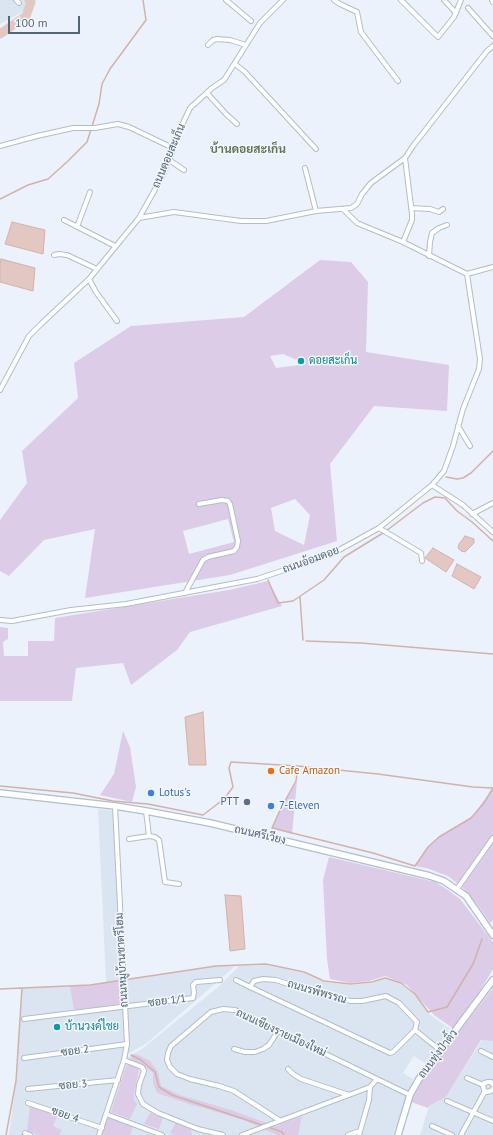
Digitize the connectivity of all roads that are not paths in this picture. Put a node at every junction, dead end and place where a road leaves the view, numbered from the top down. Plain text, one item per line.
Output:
1 (226, 0) edge
2 (283, 0) edge
3 (334, 0) edge
4 (401, 0) edge
5 (444, 0) edge
6 (461, 0) edge
7 (468, 8) dead end
8 (456, 13) junction
9 (251, 20) dead end
10 (493, 36) edge
11 (208, 45) dead end
12 (246, 45) junction
13 (493, 46) edge
14 (234, 64) junction
15 (398, 81) dead end
16 (207, 93) junction
17 (237, 124) dead end
18 (0, 146) edge
19 (173, 148) junction
20 (316, 149) dead end
21 (405, 158) junction
22 (169, 160) junction
23 (305, 168) dead end
24 (184, 170) dead end
25 (90, 192) dead end
26 (412, 208) junction
27 (343, 209) junction
28 (442, 209) dead end
29 (316, 211) junction
30 (139, 218) junction
31 (64, 220) dead end
32 (447, 225) dead end
33 (77, 227) junction
34 (404, 242) junction
35 (115, 246) junction
36 (54, 255) dead end
37 (429, 256) junction
38 (493, 267) edge
39 (97, 269) junction
40 (467, 274) junction
41 (89, 279) junction
42 (117, 321) dead end
43 (0, 390) edge
44 (458, 426) junction
45 (470, 446) dead end
46 (432, 485) junction
47 (493, 503) edge
48 (199, 504) dead end
49 (472, 514) junction
50 (379, 528) junction
51 (493, 532) edge
52 (422, 561) dead end
53 (185, 592) junction
54 (0, 620) edge
55 (0, 793) edge
56 (115, 806) junction
57 (146, 811) junction
58 (149, 836) junction
59 (129, 838) dead end
60 (493, 838) edge
61 (179, 884) dead end
62 (457, 889) junction
63 (493, 934) edge
64 (220, 980) dead end
65 (236, 980) dead end
66 (493, 980) edge
67 (250, 987) junction
68 (124, 1007) junction
69 (24, 1019) dead end
70 (415, 1030) junction
71 (278, 1031) junction
72 (127, 1044) junction
73 (234, 1049) dead end
74 (441, 1050) junction
75 (481, 1051) dead end
76 (493, 1057) edge
77 (24, 1058) dead end
78 (124, 1060) junction
79 (288, 1069) dead end
80 (467, 1078) dead end
81 (376, 1079) junction
82 (118, 1080) junction
83 (492, 1082) edge
84 (483, 1085) junction
85 (370, 1087) junction
86 (28, 1089) dead end
87 (493, 1089) edge
88 (485, 1091) junction
89 (350, 1095) junction
90 (410, 1095) junction
91 (447, 1101) dead end
92 (28, 1103) dead end
93 (474, 1112) junction
94 (106, 1114) junction
95 (279, 1120) junction
96 (493, 1121) edge
97 (432, 1126) dead end
98 (102, 1128) junction
99 (198, 1129) junction
100 (25, 1133) dead end
101 (360, 1133) edge
102 (30, 1135) edge
103 (99, 1135) edge
104 (162, 1135) edge
105 (196, 1135) edge
106 (223, 1135) edge
107 (242, 1135) edge
108 (348, 1135) edge
109 (398, 1135) edge
110 (452, 1135) edge
111 (461, 1135) edge

1 - 9 street
2 - 12 street, ถนนดอยสะเก็น
3 - 15 street
4 - 8 street
5 - 8 street
6 - 8 street
7 - 10 street
11 - 12 street
12 - 14 street, ถนนดอยสะเก็น
13 - 21 street
14 - 16 street, ถนนดอยสะเก็น
14 - 20 street
16 - 17 street
16 - 19 street, ถนนดอยสะเก็น
18 - 19 street
19 - 22 street, ถนนดอยสะเก็น
21 - 26 street
21 - 27 street
22 - 24 street
22 - 30 street, ถนนดอยสะเก็น
23 - 29 street
25 - 33 street
26 - 28 street
26 - 34 street
27 - 29 street
27 - 34 street
29 - 30 street
30 - 35 street, ถนนดอยสะเก็น
31 - 33 street
32 - 37 street
33 - 35 street
34 - 37 street
35 - 39 street, ถนนดอยสะเก็น
36 - 39 street
37 - 40 street
38 - 40 street
39 - 41 street, ถนนดอยสะเก็น
40 - 44 street, ถนนอ้อมดอย
41 - 42 street
41 - 43 street, ถนนดอยสะเก็น
44 - 45 street
44 - 46 street, ถนนอ้อมดอย
46 - 49 street
46 - 50 street, ถนนอ้อมดอย
47 - 49 street
48 - 53 street
49 - 51 street
50 - 52 street
50 - 53 street, ถนนอ้อมดอย
53 - 54 street, ถนนอ้อมดอย
55 - 56 main road, ถนนศรีเวียง
56 - 57 main road, ถนนศรีเวียง
56 - 68 street, ถนนหมู่บ้านชาตรีโฮม
57 - 58 street
57 - 62 main road, ถนนศรีเวียง
58 - 59 street
58 - 61 street
60 - 62 street
62 - 63 main road, ถนนศรีเวียง
64 - 68 street, ซอย 1/1
65 - 67 street, ถนนรพีพรรณ
66 - 74 main road, ถนนทุ่งป่าติ้ว
67 - 70 street, ถนนรพีพรรณ
67 - 70 street, ถนนรพีพรรณ
68 - 69 street
68 - 72 street, ถนนหมู่บ้านชาตรีโฮม
70 - 74 street
71 - 73 street
71 - 81 street, ถนนเชียงรายเมืองใหม่
71 - 95 street, ถนนเชียงรายเมืองใหม่
72 - 77 street, ซอย 2
72 - 78 street, ถนนหมู่บ้านชาตรีโฮม
74 - 90 main road, ถนนทุ่งป่าติ้ว
75 - 76 street
78 - 82 street, ถนนหมู่บ้านชาตรีโฮม
78 - 99 street
79 - 89 street
80 - 84 street
81 - 85 street
81 - 90 street, ถนนเชียงรายเมืองใหม่
82 - 86 street, ซอย 3
82 - 94 street, ถนนหมู่บ้านชาตรีโฮม
83 - 84 street
84 - 88 street
85 - 89 street
85 - 101 street
87 - 88 street
88 - 93 street
89 - 95 street
90 - 109 main road, ถนนทุ่งป่าติ้ว
91 - 93 street
92 - 98 street, ซอย 4
93 - 96 street
93 - 111 street
94 - 98 street, ถนนหมู่บ้านชาตรีโฮม
94 - 104 street
95 - 107 street
97 - 110 street
98 - 103 street, ถนนหมู่บ้านชาตรีโฮม
99 - 105 street
99 - 106 street
100 - 102 street
101 - 108 street

